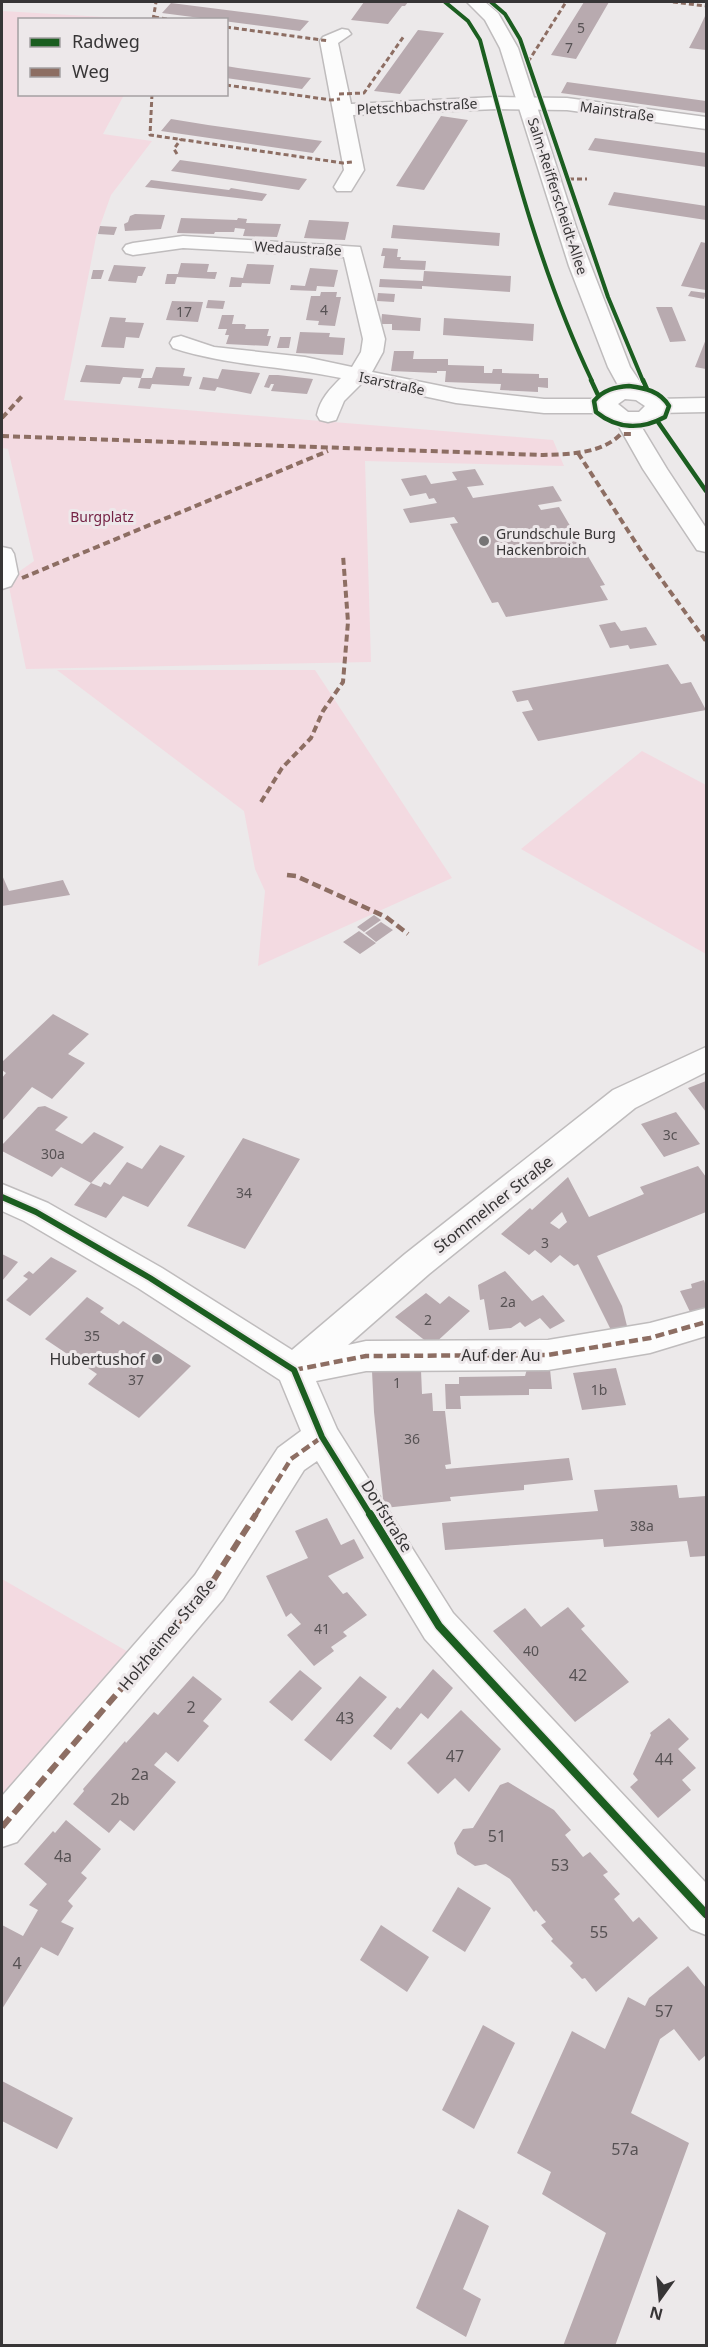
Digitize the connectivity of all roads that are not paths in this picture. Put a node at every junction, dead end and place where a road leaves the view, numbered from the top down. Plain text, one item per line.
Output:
1 (462, 2) edge
2 (475, 2) edge
3 (342, 34) dead end
4 (521, 103) junction
5 (342, 110) junction
6 (706, 123) edge
7 (344, 187) dead end
8 (133, 249) dead end
9 (181, 343) dead end
10 (357, 375) junction
11 (706, 405) edge
12 (630, 409) junction
13 (328, 416) dead end
14 (706, 521) edge
15 (706, 545) edge
16 (706, 1059) edge
17 (2, 1197) edge
18 (706, 1322) edge
19 (294, 1370) junction
20 (322, 1437) junction
21 (2, 1827) edge
22 (706, 1914) edge

1 - 4 street, Salm-Reifferscheidt-Allee
2 - 4 street, Salm-Reifferscheidt-Allee
3 - 5 street, Pletschbachstraße
4 - 5 street, Pletschbachstraße
4 - 6 street, Mainstraße
4 - 12 street, Salm-Reifferscheidt-Allee
4 - 12 street, Salm-Reifferscheidt-Allee
5 - 7 street, Pletschbachstraße
8 - 10 street, Wedaustraße
9 - 10 street, Isarstraße
10 - 12 street, Isarstraße
10 - 13 street, Wedaustraße
11 - 12 street, Isarstraße
12 - 14 street, Salm-Reifferscheidt-Allee
12 - 15 street, Salm-Reifferscheidt-Allee
16 - 19 street, Stommelner Straße
17 - 19 street
18 - 19 street, Auf der Au
19 - 20 street, Dorfstraße
20 - 21 street, Holzheimer Straße
20 - 22 street, Dorfstraße

